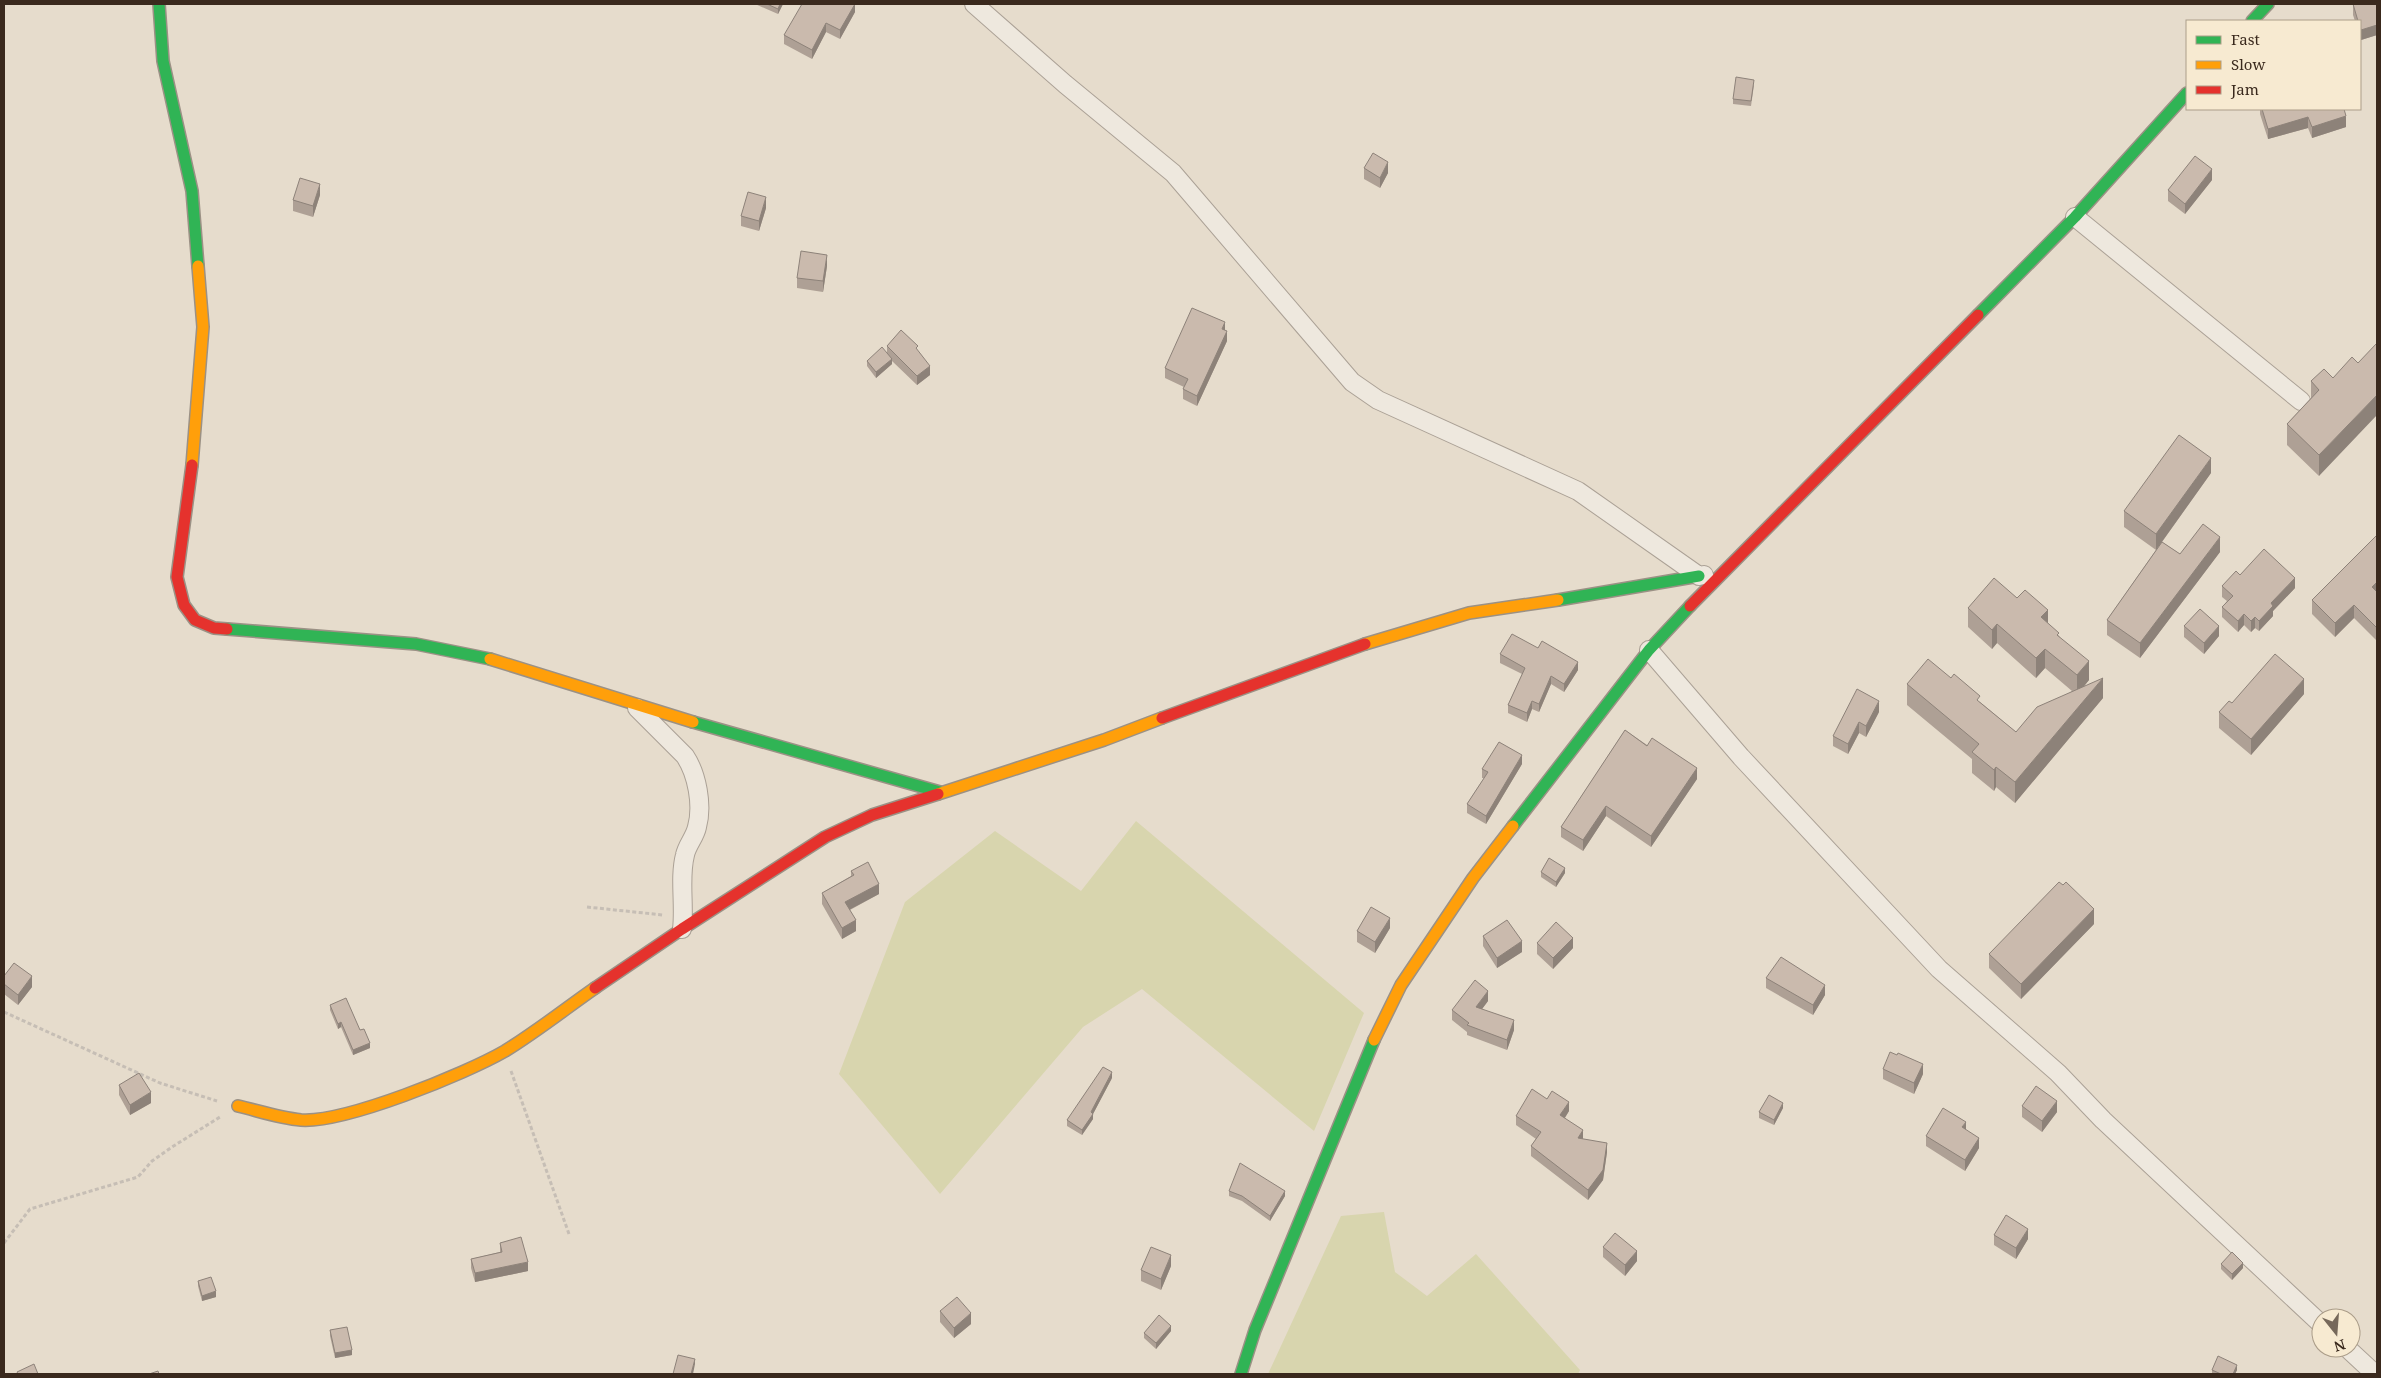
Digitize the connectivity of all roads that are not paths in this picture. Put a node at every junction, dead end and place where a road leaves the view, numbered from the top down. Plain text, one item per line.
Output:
1 (159, 4) edge
2 (974, 4) edge
3 (2268, 4) edge
4 (2253, 20) edge
5 (2186, 94) edge
6 (2074, 217) junction
7 (2301, 401) dead end
8 (1728, 566) junction
9 (1699, 576) junction
10 (1649, 650) junction
11 (635, 706) junction
12 (940, 792) junction
13 (683, 923) junction
14 (238, 1106) road end
15 (2311, 1315) edge
16 (2358, 1358) edge
17 (1241, 1374) edge
18 (2375, 1374) edge

1 - 11 street
2 - 9 street
3 - 4 street
5 - 6 street
6 - 7 street
6 - 8 street
8 - 9 street
8 - 10 street
9 - 12 street
10 - 15 street
10 - 17 street
11 - 12 street
11 - 13 street
12 - 13 street
13 - 14 street
16 - 18 street

